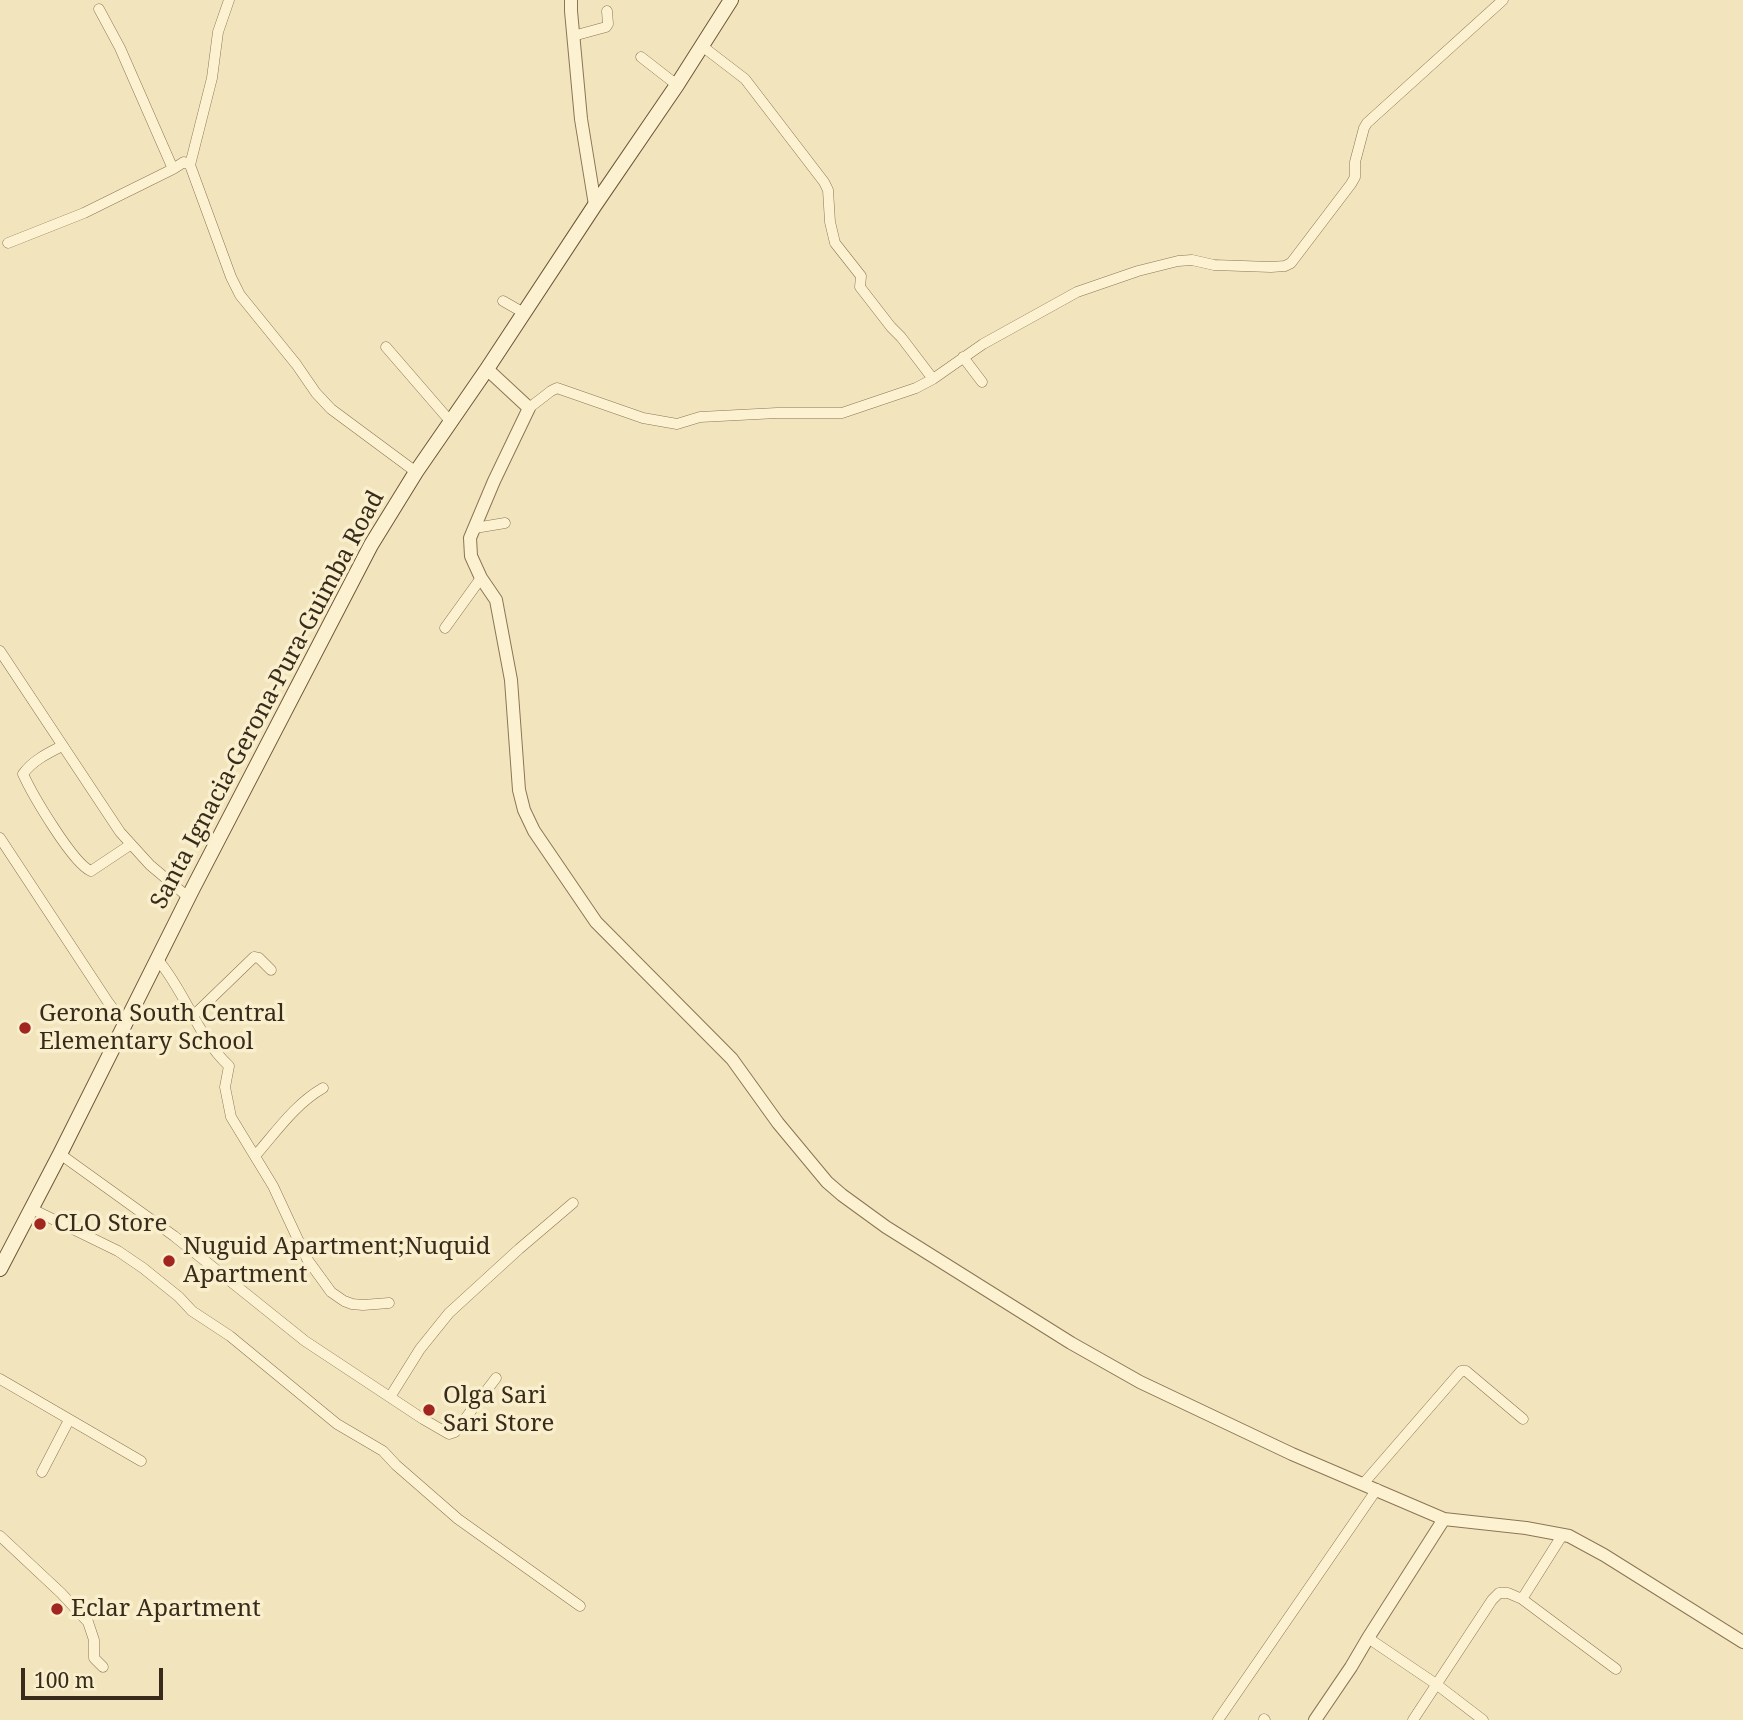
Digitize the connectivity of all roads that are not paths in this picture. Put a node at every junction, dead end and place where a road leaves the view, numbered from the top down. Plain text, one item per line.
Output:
1 (229, 0) edge
2 (571, 0) edge
3 (732, 0) edge
4 (1503, 0) edge
5 (99, 9) dead end
6 (607, 11) dead end
7 (573, 36) junction
8 (702, 46) junction
9 (641, 57) dead end
10 (677, 85) junction
11 (190, 165) junction
12 (173, 169) junction
13 (595, 205) junction
14 (8, 243) dead end
15 (503, 301) dead end
16 (524, 313) junction
17 (386, 347) dead end
18 (963, 357) junction
19 (487, 369) junction
20 (933, 379) junction
21 (982, 382) dead end
22 (529, 408) junction
23 (450, 421) junction
24 (416, 472) junction
25 (505, 523) dead end
26 (475, 528) junction
27 (481, 578) junction
28 (445, 628) dead end
29 (0, 651) edge
30 (62, 746) junction
31 (0, 838) edge
32 (130, 845) junction
33 (188, 897) junction
34 (158, 960) junction
35 (271, 970) dead end
36 (193, 1016) junction
37 (127, 1020) junction
38 (323, 1088) dead end
39 (60, 1154) junction
40 (255, 1156) junction
41 (573, 1203) dead end
42 (32, 1209) junction
43 (0, 1269) edge
44 (389, 1303) dead end
45 (496, 1378) dead end
46 (0, 1379) edge
47 (390, 1397) junction
48 (1523, 1419) dead end
49 (69, 1420) junction
50 (141, 1461) dead end
51 (42, 1472) dead end
52 (1363, 1484) junction
53 (1377, 1489) junction
54 (1444, 1519) junction
55 (1563, 1534) junction
56 (0, 1536) edge
57 (1522, 1599) junction
58 (580, 1606) dead end
59 (1368, 1638) junction
60 (1743, 1643) edge
61 (103, 1667) dead end
62 (1616, 1669) dead end
63 (1436, 1684) junction
64 (1218, 1720) edge
65 (1315, 1720) edge
66 (1413, 1720) edge
67 (1483, 1720) edge

1 - 11 street
2 - 7 street
3 - 8 main road, Santa Ignacia-Gerona-Pura-Guimba Road
4 - 18 street
5 - 12 street
6 - 7 street
7 - 13 street
8 - 10 main road, Santa Ignacia-Gerona-Pura-Guimba Road
8 - 20 street
9 - 10 street
10 - 13 main road, Santa Ignacia-Gerona-Pura-Guimba Road
11 - 12 street
11 - 24 street
12 - 14 street
13 - 16 main road, Santa Ignacia-Gerona-Pura-Guimba Road
15 - 16 street
16 - 19 main road, Santa Ignacia-Gerona-Pura-Guimba Road
17 - 23 street
18 - 20 street
18 - 21 street
19 - 22 street
19 - 23 main road, Santa Ignacia-Gerona-Pura-Guimba Road
20 - 22 street
22 - 26 street
23 - 24 main road, Santa Ignacia-Gerona-Pura-Guimba Road
24 - 33 main road, Santa Ignacia-Gerona-Pura-Guimba Road
25 - 26 street
26 - 27 street
27 - 28 street
27 - 52 street
29 - 30 street
30 - 32 street
30 - 32 street
31 - 37 street
32 - 33 street
33 - 34 main road, Santa Ignacia-Gerona-Pura-Guimba Road
34 - 36 street
34 - 37 main road, Santa Ignacia-Gerona-Pura-Guimba Road
35 - 36 street
36 - 40 street
37 - 39 main road, Santa Ignacia-Gerona-Pura-Guimba Road
38 - 40 street
39 - 42 main road, Santa Ignacia-Gerona-Pura-Guimba Road
39 - 47 street
40 - 44 street
41 - 47 street
42 - 43 main road, Santa Ignacia-Gerona-Pura-Guimba Road
42 - 58 street
45 - 47 street
46 - 49 street
48 - 52 street
49 - 50 street
49 - 51 street
52 - 53 street
53 - 54 street
53 - 64 street
54 - 55 street
54 - 59 street
55 - 57 street
55 - 60 street
56 - 61 street
57 - 62 street
57 - 63 street
59 - 63 street
59 - 65 street
63 - 66 street
63 - 67 street

